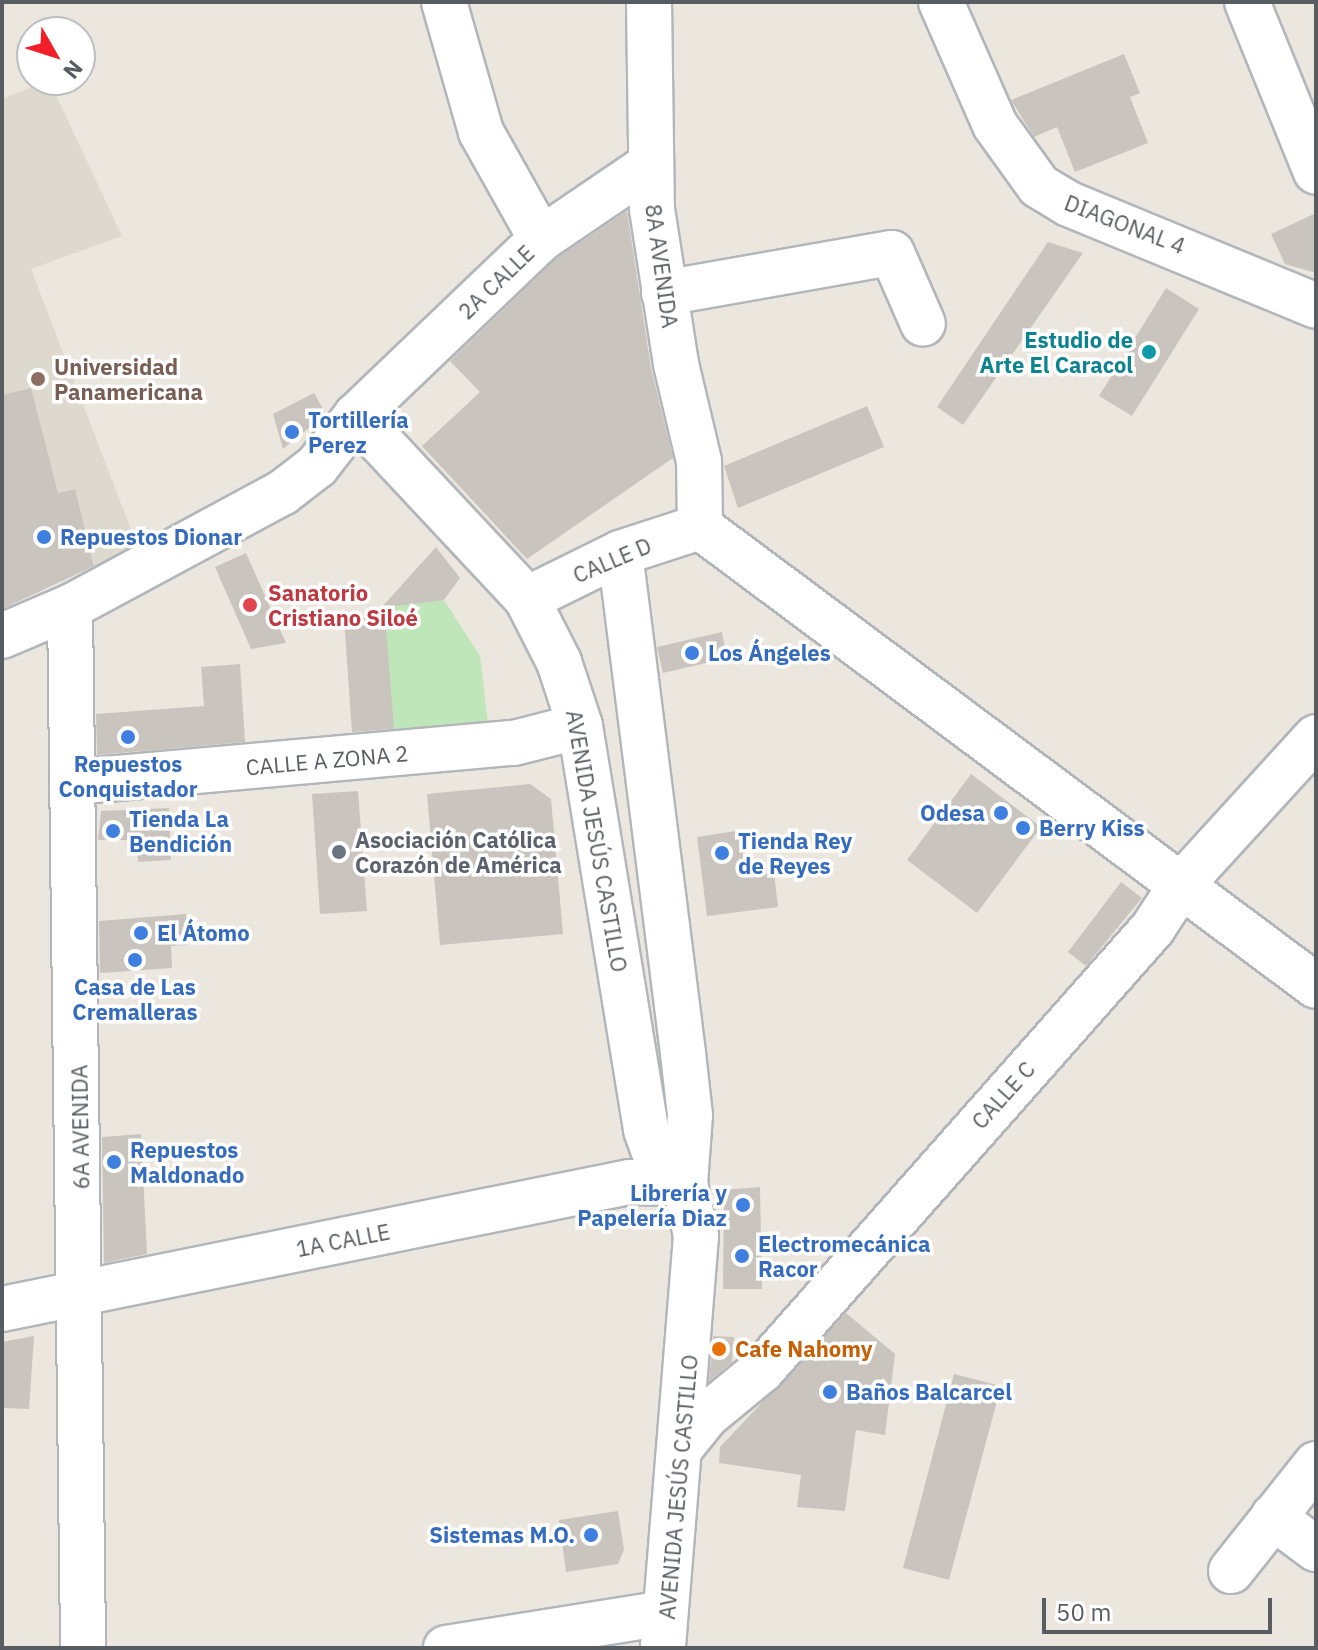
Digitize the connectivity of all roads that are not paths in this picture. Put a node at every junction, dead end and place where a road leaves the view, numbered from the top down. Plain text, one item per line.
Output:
1 (444, 2) edge
2 (649, 2) edge
3 (941, 2) edge
4 (1247, 2) edge
5 (650, 165) junction
6 (1316, 172) edge
7 (541, 239) junction
8 (664, 293) junction
9 (1316, 306) edge
10 (923, 324) dead end
11 (356, 416) junction
12 (700, 527) junction
13 (620, 553) junction
14 (527, 599) junction
15 (70, 607) junction
16 (2, 636) edge
17 (580, 726) junction
18 (1316, 737) edge
19 (73, 782) junction
20 (1181, 885) junction
21 (1316, 986) edge
22 (685, 1183) junction
23 (82, 1292) junction
24 (2, 1309) edge
25 (682, 1446) junction
26 (1316, 1464) edge
27 (1273, 1517) junction
28 (1316, 1549) edge
29 (1231, 1571) dead end
30 (664, 1630) edge
31 (83, 1648) edge
32 (446, 1648) edge

1 - 7 street
2 - 5 street, 8A AVENIDA
3 - 9 street, DIAGONAL 4
4 - 6 street
5 - 7 street, 2A CALLE
5 - 8 street, 8A AVENIDA
7 - 11 street, 2A CALLE
8 - 10 street
8 - 12 street, 8A AVENIDA
11 - 14 street, AVENIDA JESÚS CASTILLO
11 - 15 street, 2A CALLE
12 - 13 street, CALLE D
12 - 20 street
13 - 14 street, CALLE D
13 - 22 street, AVENIDA JESÚS CASTILLO
14 - 17 street, AVENIDA JESÚS CASTILLO
15 - 16 street, 2A CALLE
15 - 19 street, 6A AVENIDA
17 - 19 street, CALLE A ZONA 2
17 - 22 street, AVENIDA JESÚS CASTILLO
18 - 20 street, CALLE C
19 - 23 street, 6A AVENIDA
20 - 21 street
20 - 25 street, CALLE C
22 - 23 street, 1A CALLE
22 - 25 street, AVENIDA JESÚS CASTILLO
23 - 24 street, 1A CALLE
23 - 31 street, 6A AVENIDA
25 - 30 street, AVENIDA JESÚS CASTILLO
26 - 27 street
27 - 28 street
27 - 29 street
30 - 32 street

